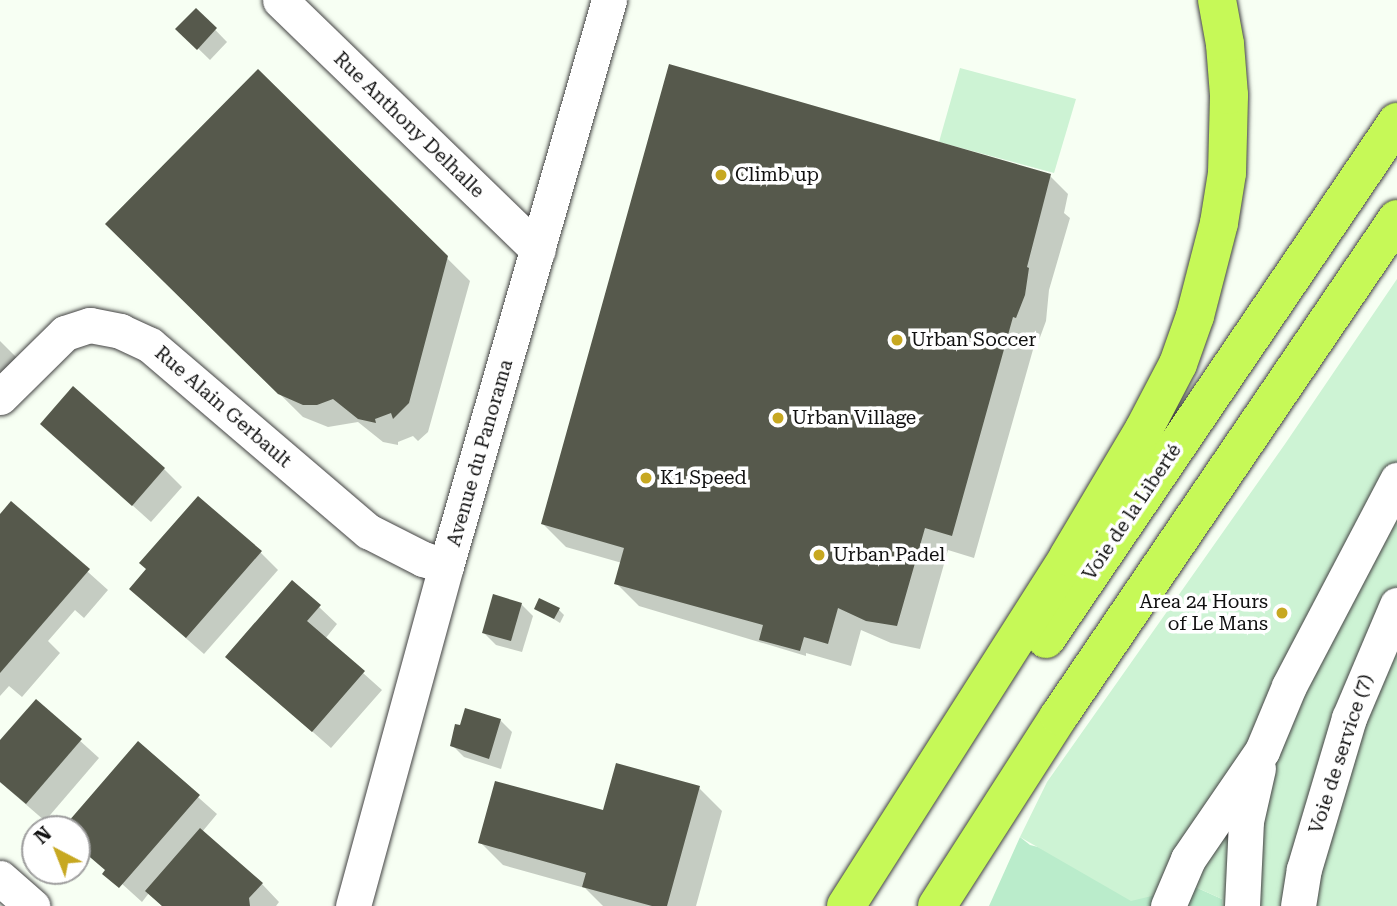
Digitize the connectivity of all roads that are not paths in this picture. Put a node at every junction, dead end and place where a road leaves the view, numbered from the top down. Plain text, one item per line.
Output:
1 (280, 0) edge
2 (609, 0) edge
3 (1217, 0) edge
4 (1397, 122) edge
5 (1397, 219) edge
6 (538, 250) junction
7 (0, 397) edge
8 (1397, 480) edge
9 (446, 566) junction
10 (1397, 605) edge
11 (1262, 751) junction
12 (0, 878) edge
13 (32, 906) edge
14 (353, 906) edge
15 (846, 906) edge
16 (873, 906) edge
17 (937, 906) edge
18 (1168, 906) edge
19 (1242, 906) edge
20 (1297, 906) edge

1 - 6 street, Rue Anthony Delhalle
2 - 6 street, Avenue du Panorama
3 - 15 highway
4 - 16 highway, Voie de la Liberté
5 - 17 highway
6 - 9 street, Avenue du Panorama
7 - 9 street, Rue Alain Gerbault
8 - 11 street
9 - 14 street, Avenue du Panorama
10 - 20 street, Voie de service (7)
11 - 18 street
11 - 19 street
12 - 13 street

